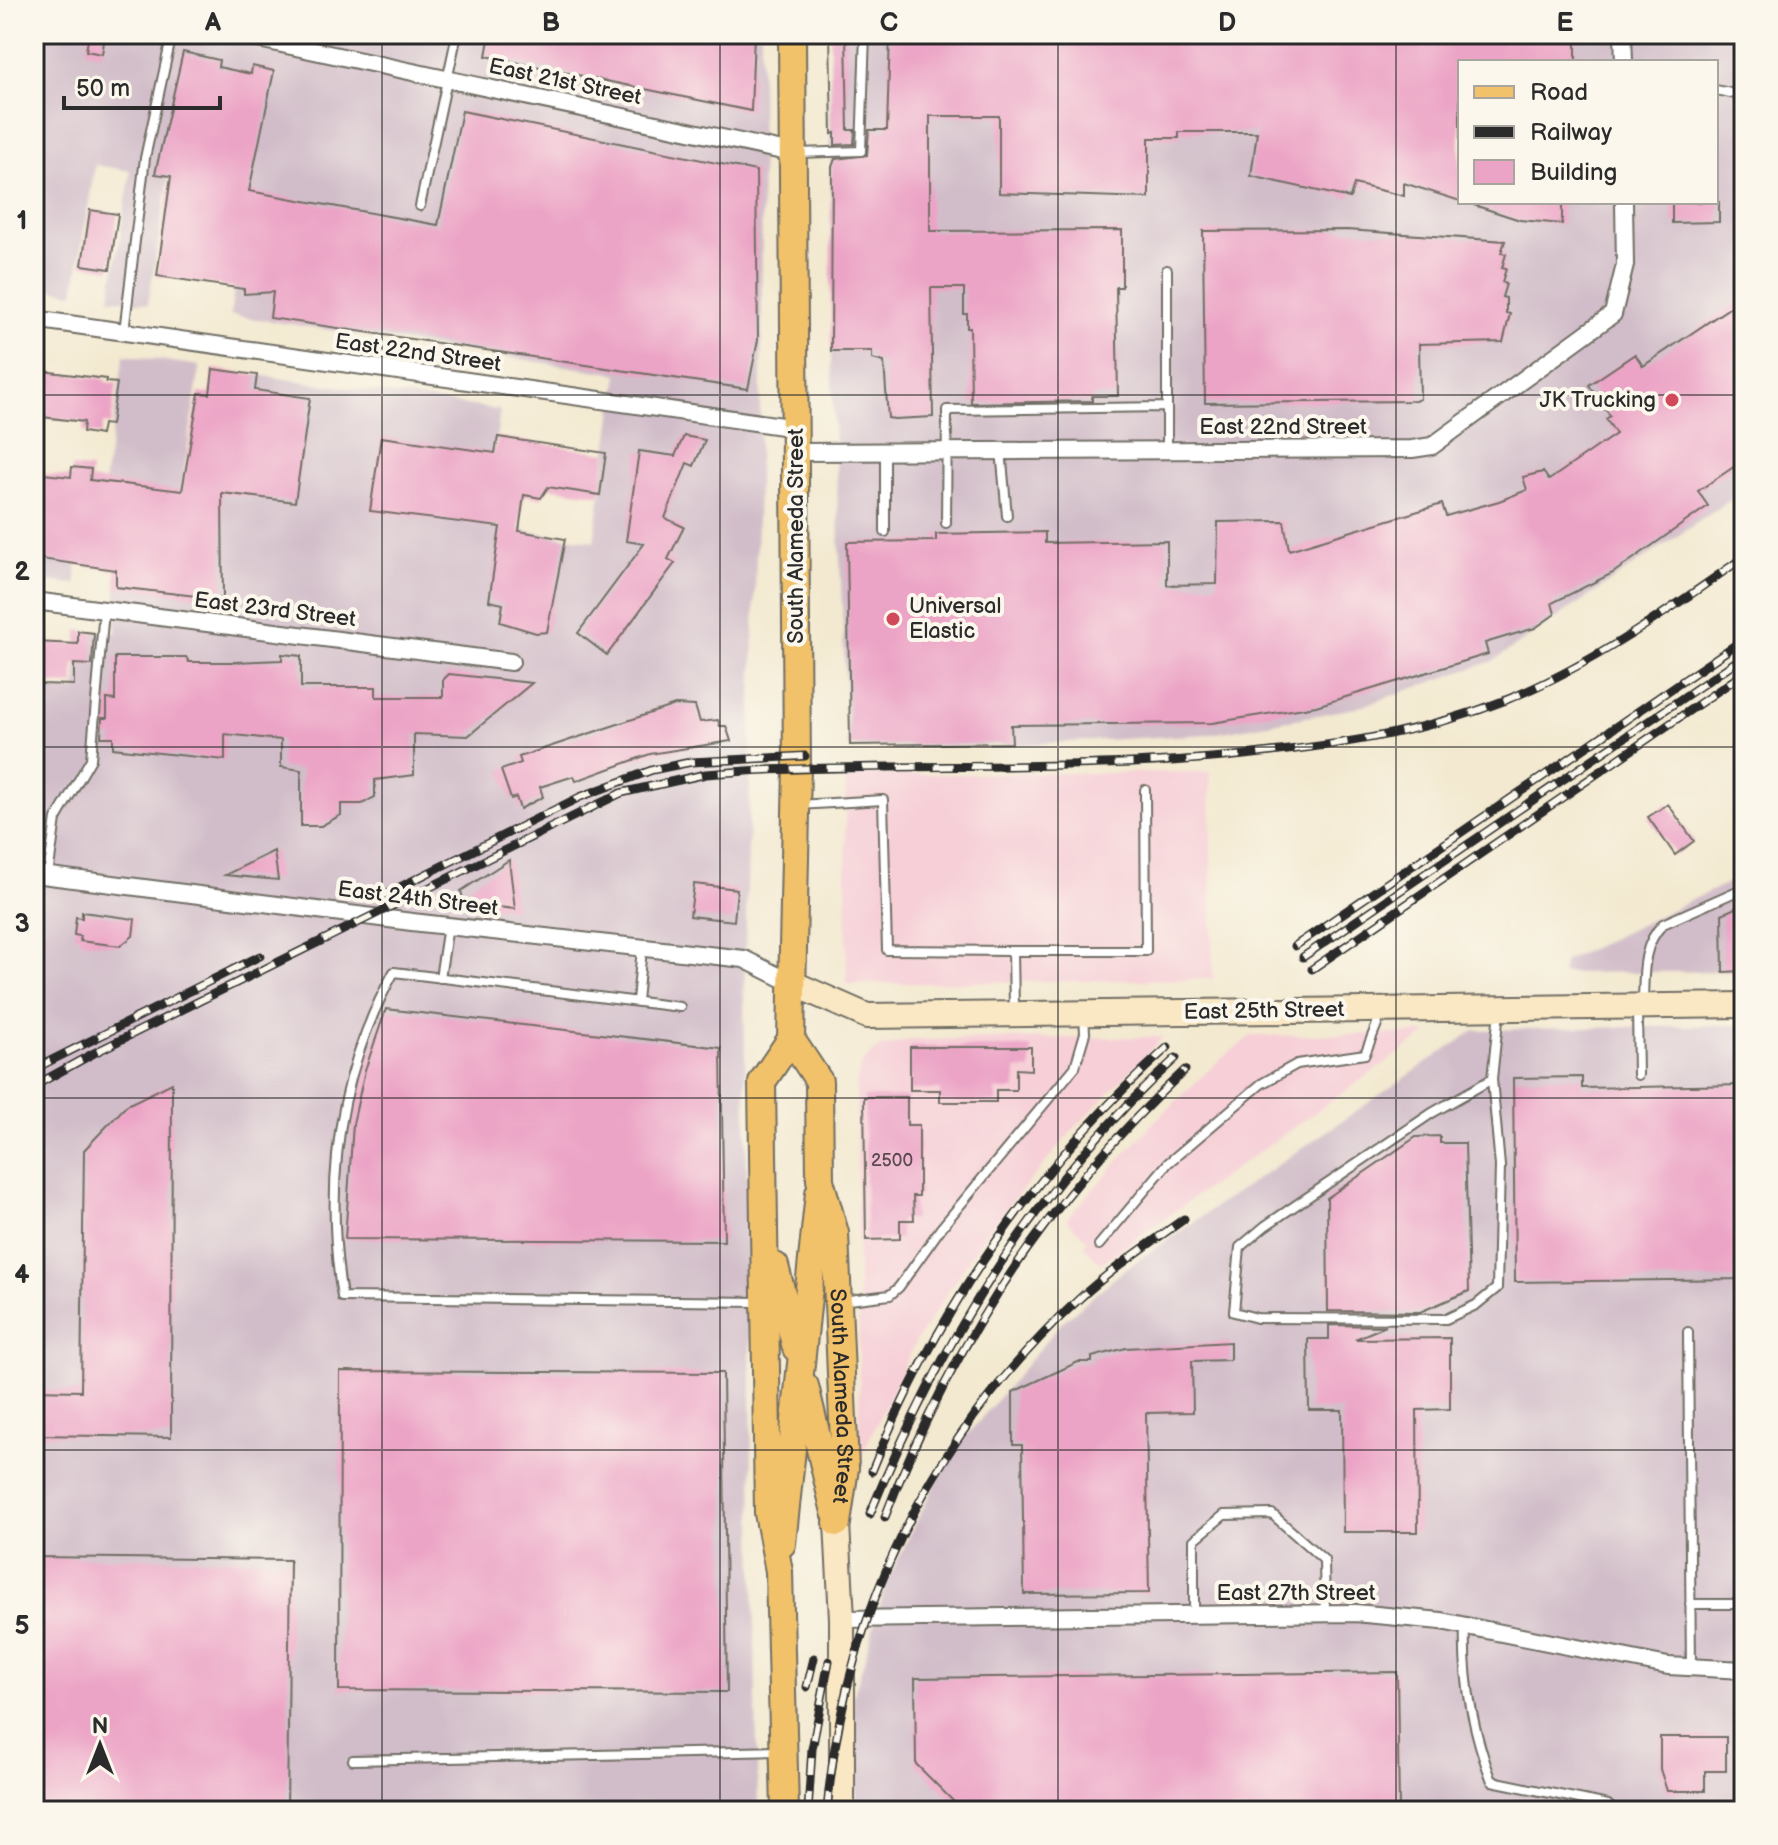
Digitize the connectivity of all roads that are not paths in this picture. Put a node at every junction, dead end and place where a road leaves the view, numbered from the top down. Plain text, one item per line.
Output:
1 (172, 34) edge
2 (235, 34) edge
3 (457, 34) edge
4 (792, 34) edge
5 (865, 34) edge
6 (1623, 34) edge
7 (1624, 60) edge
8 (448, 80) junction
9 (1718, 90) edge
10 (1744, 96) edge
11 (792, 153) junction
12 (1624, 204) edge
13 (420, 206) dead end
14 (1167, 270) dead end
15 (34, 319) edge
16 (124, 333) junction
17 (1167, 407) junction
18 (796, 440) junction
19 (1001, 449) junction
20 (1167, 449) junction
21 (946, 450) junction
22 (885, 451) junction
23 (1007, 516) dead end
24 (946, 523) dead end
25 (885, 532) dead end
26 (34, 601) edge
27 (104, 610) junction
28 (511, 662) dead end
29 (1145, 790) dead end
30 (793, 806) junction
31 (41, 874) edge
32 (1744, 888) edge
33 (448, 926) junction
34 (642, 947) junction
35 (1013, 951) junction
36 (440, 978) junction
37 (792, 983) junction
38 (637, 1001) junction
39 (1744, 1005) edge
40 (1499, 1006) junction
41 (680, 1007) dead end
42 (1640, 1007) junction
43 (1382, 1009) junction
44 (1084, 1013) junction
45 (1014, 1015) junction
46 (791, 1039) junction
47 (1638, 1075) dead end
48 (1492, 1079) junction
49 (820, 1180) junction
50 (764, 1220) junction
51 (1099, 1245) dead end
52 (840, 1301) junction
53 (765, 1302) junction
54 (1688, 1332) dead end
55 (801, 1368) junction
56 (837, 1523) junction
57 (779, 1571) junction
58 (1690, 1604) junction
59 (1744, 1604) edge
60 (1325, 1613) junction
61 (1194, 1615) junction
62 (842, 1619) junction
63 (1465, 1625) junction
64 (1691, 1669) junction
65 (1744, 1670) edge
66 (784, 1751) junction
67 (353, 1760) dead end
68 (785, 1811) edge
69 (842, 1811) edge
70 (1614, 1811) edge

1 - 16 lane
2 - 8 street, East 21st Street
3 - 8 lane
4 - 11 main road, South Alameda Street
5 - 11 lane
6 - 7 street
8 - 11 street, East 21st Street
8 - 13 lane
9 - 10 lane
11 - 18 main road, South Alameda Street
12 - 20 street, East 22nd Street
14 - 17 lane
15 - 16 street, East 22nd Street
16 - 18 street, East 22nd Street
17 - 20 lane
17 - 21 lane
18 - 22 street, East 22nd Street
18 - 30 main road, South Alameda Street
19 - 20 street, East 22nd Street
19 - 21 street, East 22nd Street
19 - 23 lane
21 - 22 street, East 22nd Street
21 - 24 lane
22 - 25 lane
26 - 27 street, East 23rd Street
27 - 28 street, East 23rd Street
27 - 31 lane
29 - 35 lane
30 - 35 lane
30 - 37 main road, South Alameda Street
31 - 33 street, East 24th Street
32 - 42 lane
33 - 34 street, East 24th Street
33 - 36 lane
34 - 37 street, East 24th Street
34 - 38 lane
35 - 45 lane
36 - 38 lane
36 - 53 lane
37 - 45 street, East 25th Street
37 - 46 main road, South Alameda Street
38 - 41 lane
39 - 42 street, East 25th Street
40 - 42 street, East 25th Street
40 - 43 street, East 25th Street
40 - 48 lane
42 - 47 lane
43 - 44 street, East 25th Street, bridge
43 - 51 lane
44 - 45 street, East 25th Street
44 - 52 lane
46 - 49 main road, South Alameda Street
46 - 50 main road
48 - 48 lane
49 - 52 main road, South Alameda Street
49 - 55 main road
50 - 53 main road
50 - 55 main road
52 - 56 main road, South Alameda Street
53 - 57 main road
54 - 58 lane
55 - 56 main road
55 - 57 main road
56 - 62 street, South Alameda Street
57 - 66 main road
58 - 59 lane
58 - 64 lane
60 - 61 street, East 27th Street
60 - 61 lane
60 - 63 street, East 27th Street
61 - 62 street, East 27th Street
62 - 69 street, South Alameda Street
63 - 64 street, East 27th Street
63 - 70 lane
64 - 65 street, East 27th Street
66 - 67 lane
66 - 68 main road

